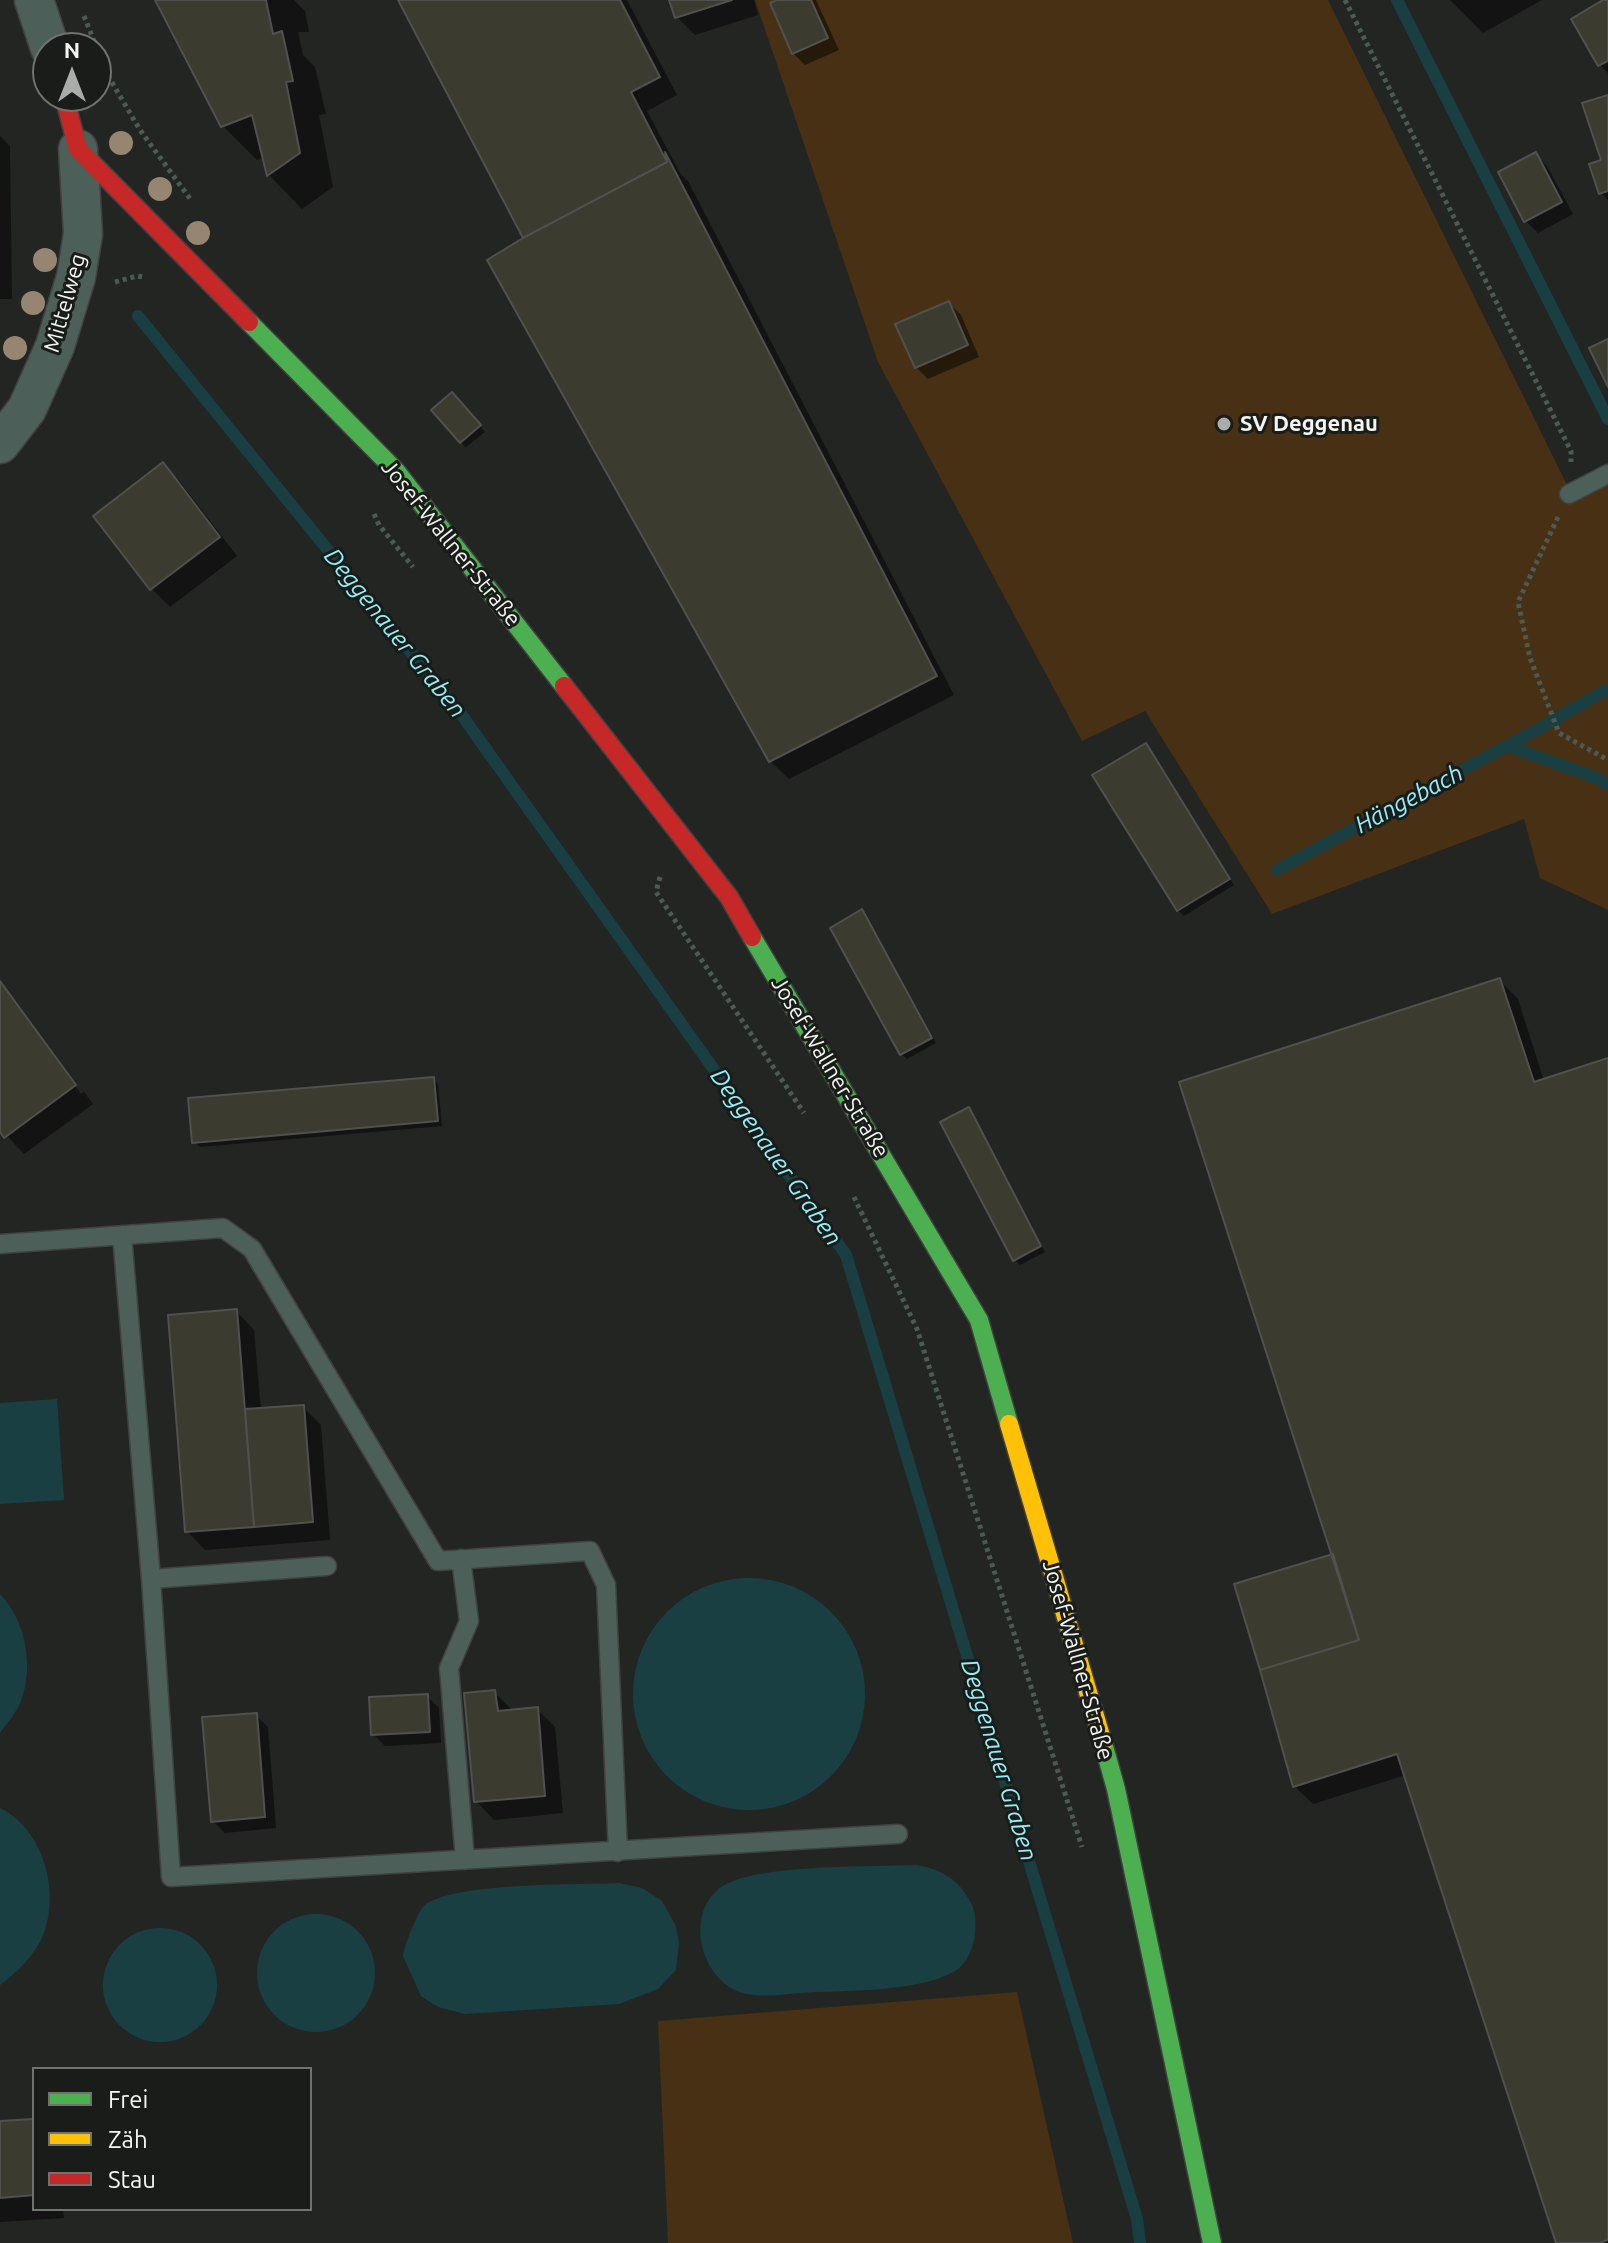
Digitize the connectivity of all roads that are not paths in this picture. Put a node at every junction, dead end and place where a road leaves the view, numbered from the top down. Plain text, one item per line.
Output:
1 (34, 0) edge
2 (45, 32) edge
3 (68, 112) edge
4 (78, 149) junction
5 (0, 444) edge
6 (1608, 474) edge
7 (1569, 494) road end
8 (122, 1235) junction
9 (0, 1244) edge
10 (461, 1559) junction
11 (327, 1566) dead end
12 (151, 1579) junction
13 (898, 1834) dead end
14 (618, 1852) junction
15 (465, 1860) junction
16 (1212, 2243) edge

1 - 2 street
3 - 4 street, Josef-Wallner-Straße
4 - 5 street, Mittelweg
4 - 16 street, Josef-Wallner-Straße
6 - 7 lane
8 - 9 lane
8 - 10 lane
8 - 12 lane
10 - 14 lane
10 - 15 lane
11 - 12 lane
12 - 15 lane
13 - 14 lane
14 - 15 lane

